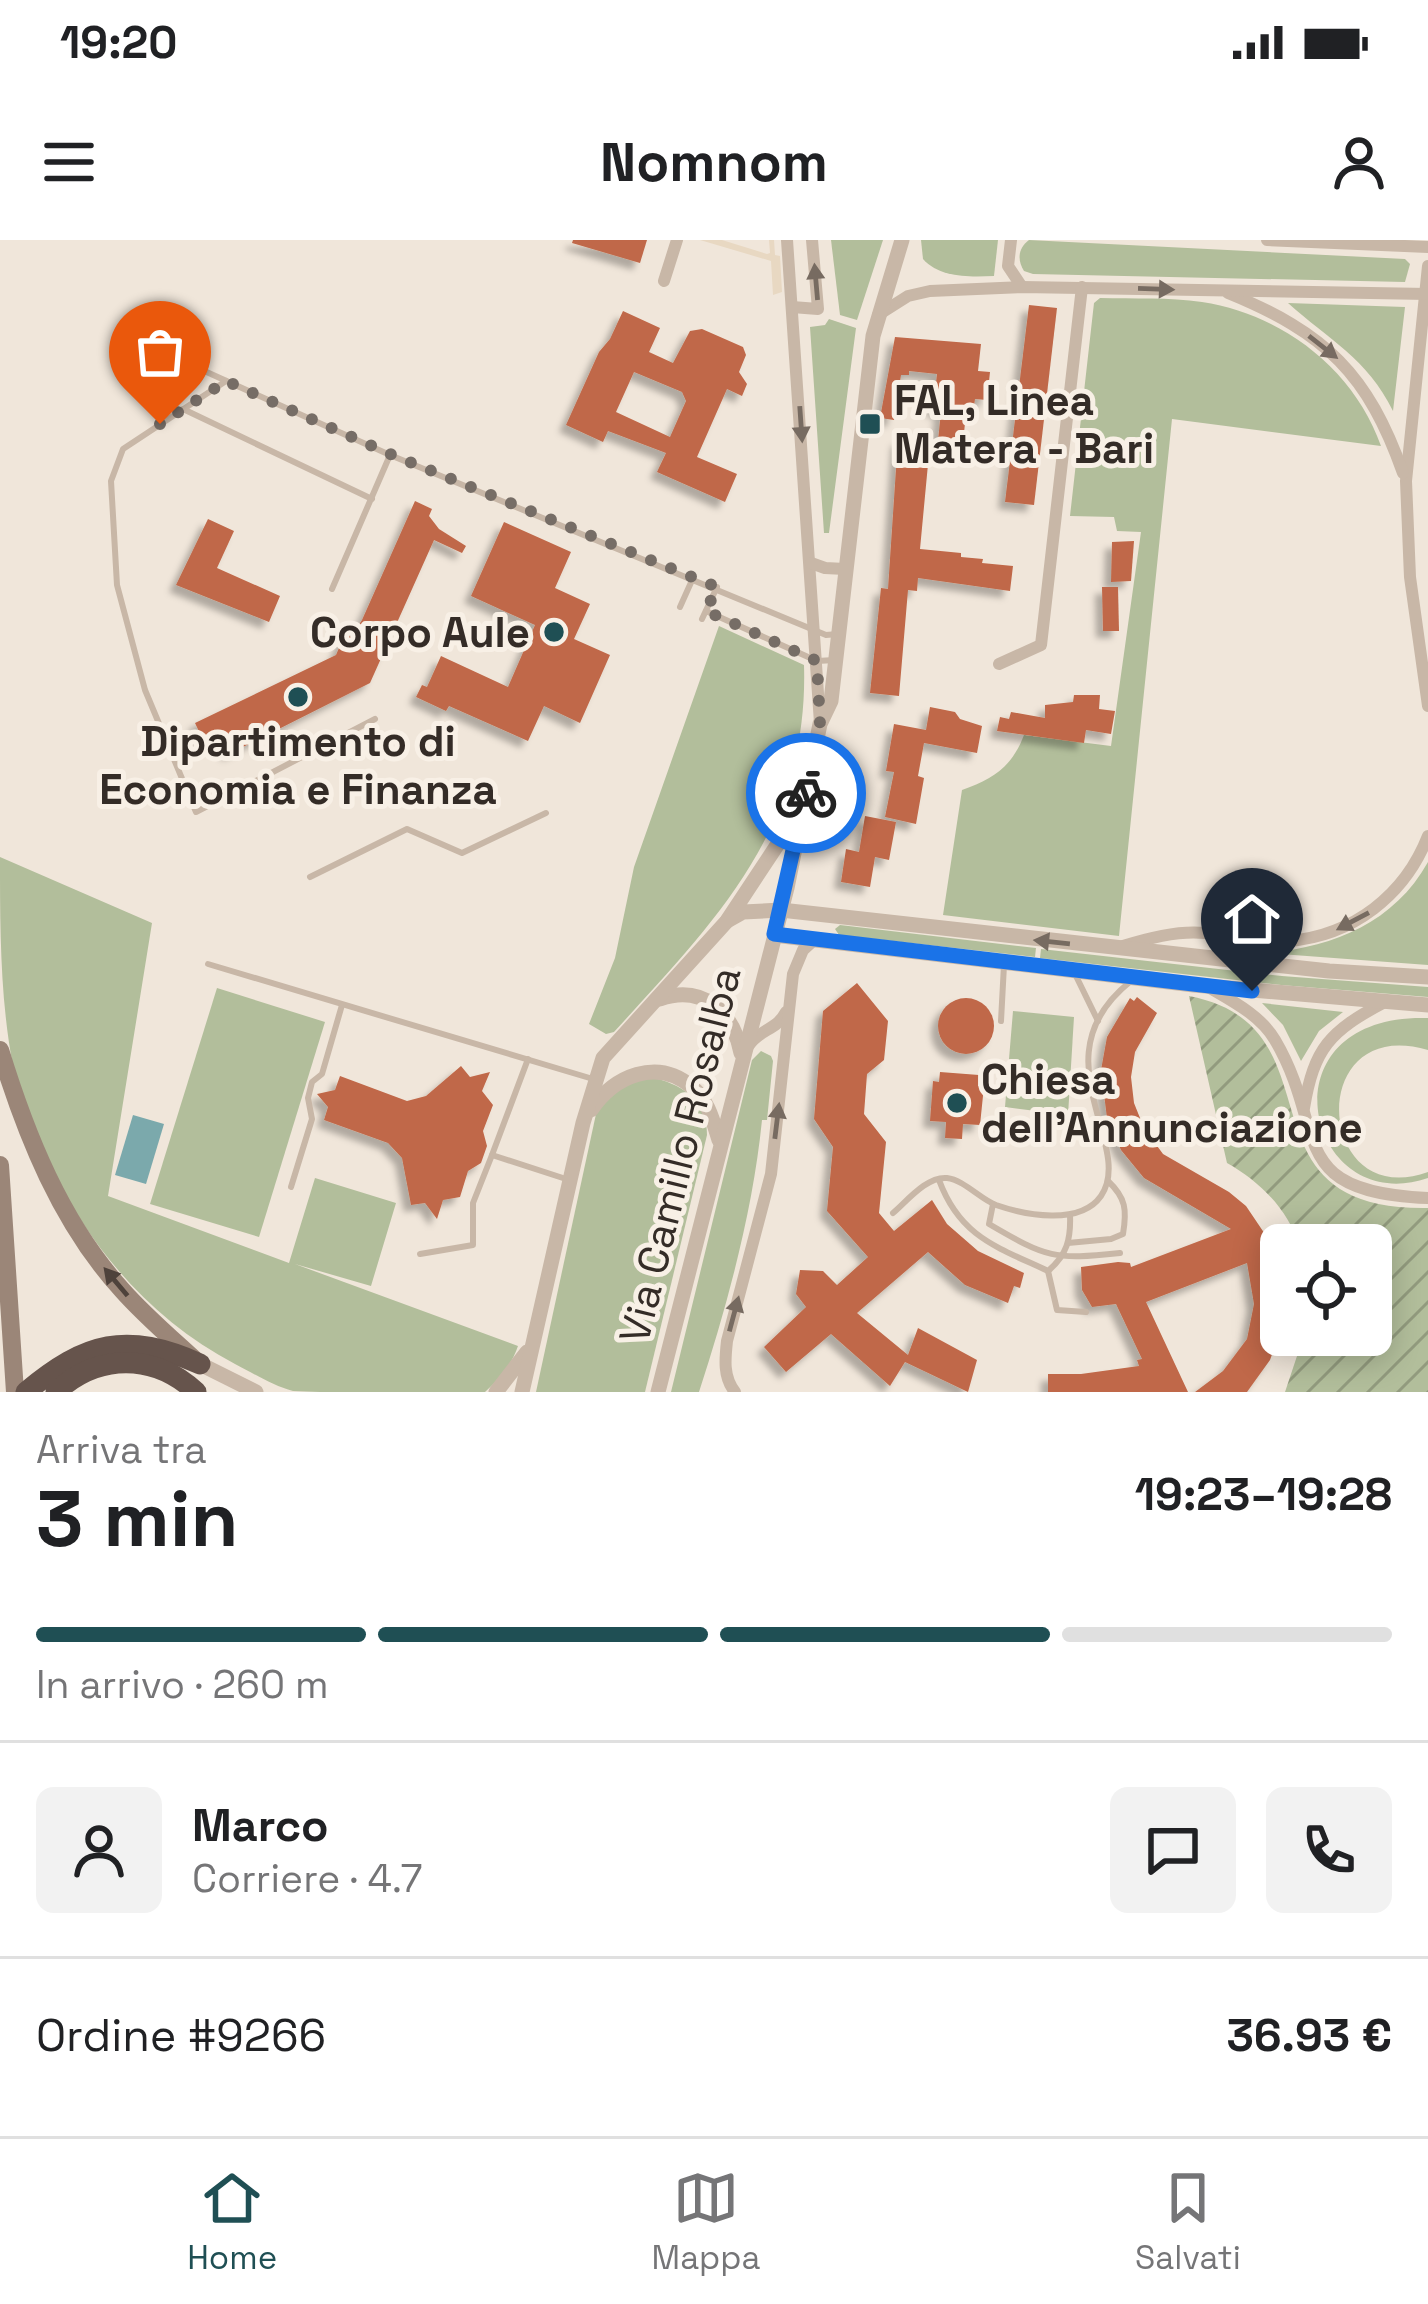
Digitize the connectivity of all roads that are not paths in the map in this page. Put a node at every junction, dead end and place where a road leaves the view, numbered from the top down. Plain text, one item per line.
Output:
1 (787, 240) edge
2 (812, 240) edge
3 (902, 240) edge
4 (1011, 240) edge
5 (1267, 240) edge
6 (1323, 241) edge
7 (675, 247) edge
8 (1428, 247) edge
9 (1428, 266) edge
10 (664, 281) dead end
11 (1022, 286) junction
12 (1082, 287) junction
13 (1222, 291) junction
14 (1426, 294) edge
15 (792, 307) junction
16 (877, 315) junction
17 (200, 369) dead end
18 (226, 381) junction
19 (183, 409) junction
20 (390, 454) junction
21 (1406, 482) junction
22 (371, 500) junction
23 (811, 563) junction
24 (845, 568) junction
25 (693, 578) junction
26 (717, 587) junction
27 (332, 589) dead end
28 (680, 608) dead end
29 (814, 630) junction
30 (838, 634) junction
31 (835, 660) junction
32 (817, 661) junction
33 (999, 664) dead end
34 (1424, 666) edge
35 (1428, 706) edge
36 (375, 719) dead end
37 (820, 724) junction
38 (804, 805) junction
39 (546, 813) dead end
40 (1428, 836) edge
41 (310, 877) dead end
42 (781, 910) junction
43 (830, 916) junction
44 (728, 921) junction
45 (774, 934) junction
46 (821, 940) junction
47 (1115, 948) junction
48 (1004, 960) junction
49 (208, 964) dead end
50 (1072, 971) junction
51 (1428, 977) edge
52 (1133, 979) junction
53 (1209, 987) junction
54 (654, 1002) junction
55 (1383, 1003) junction
56 (343, 1004) junction
57 (790, 1005) junction
58 (1428, 1005) edge
59 (1001, 1022) dead end
60 (1098, 1022) junction
61 (0, 1050) edge
62 (742, 1055) junction
63 (528, 1059) junction
64 (593, 1079) junction
65 (1303, 1115) junction
66 (583, 1123) junction
67 (720, 1141) junction
68 (492, 1155) junction
69 (0, 1165) edge
70 (569, 1180) junction
71 (939, 1180) junction
72 (1108, 1180) junction
73 (291, 1187) dead end
74 (1428, 1194) edge
75 (993, 1204) junction
76 (893, 1213) dead end
77 (1070, 1214) junction
78 (1068, 1244) junction
79 (1120, 1253) dead end
80 (421, 1254) dead end
81 (1063, 1259) junction
82 (1048, 1270) junction
83 (1086, 1312) dead end
84 (532, 1344) junction
85 (200, 1364) junction
86 (15, 1392) edge
87 (26, 1392) edge
88 (56, 1392) edge
89 (196, 1392) edge
90 (256, 1392) edge
91 (496, 1392) edge
92 (522, 1392) edge
93 (658, 1392) edge
94 (735, 1392) edge

1 - 15 street
15 -> 2 street
3 - 16 street
4 - 11 street
5 - 6 street
6 - 8 street
7 - 10 street
9 - 14 street
11 - 12 street
11 - 16 street
12 -> 13 street
12 - 33 street
13 - 14 street
13 -> 21 street
14 - 21 street
15 -> 23 street
16 - 24 street, Via Camillo Rosalba
17 - 18 lane
18 - 19 lane
18 - 20 lane
19 - 22 lane
19 - 36 lane
20 - 22 lane
20 - 25 lane
21 - 34 street
22 - 27 lane
23 - 24 street
23 - 29 street
24 - 30 street, Via Camillo Rosalba
25 - 26 lane
25 - 28 lane
26 - 29 lane
26 - 32 lane
29 - 30 lane
29 - 32 street
30 - 31 street, Via Camillo Rosalba
31 - 32 lane
31 - 37 street, Via Camillo Rosalba
32 - 37 street
34 - 35 street
37 - 38 street, Via Camillo Rosalba
38 - 42 street, Via Camillo Rosalba
38 - 44 street
39 - 41 lane
40 -> 47 street
42 - 43 street
42 - 44 street
42 - 45 street, Via Camillo Rosalba
43 - 46 street
47 -> 43 street
44 - 54 street
45 - 46 street
45 - 62 street, Via Camillo Rosalba
46 - 48 street
46 - 57 street
47 - 51 street
48 - 50 street
48 - 59 lane
49 - 56 lane
50 - 52 street
50 - 60 lane
52 - 53 street
52 - 60 lane
53 - 55 street
53 - 65 street
54 - 62 street
54 - 64 street
55 - 58 street
55 - 65 street
56 - 63 lane
56 - 73 lane
57 - 62 street
94 -> 57 street
60 - 72 lane
85 -> 61 main road
62 - 67 street, Via Camillo Rosalba
63 - 64 lane
63 - 68 lane
64 - 66 street
65 - 74 street
66 - 67 street
66 - 70 street
67 - 93 street, Via Camillo Rosalba
68 - 70 lane
68 - 80 lane
69 - 86 main road
70 - 84 street
71 - 75 lane
71 - 76 lane
71 - 82 lane
72 - 77 lane
72 - 78 lane
75 - 77 lane
75 - 81 lane
77 - 78 lane
78 - 81 lane
79 - 81 lane
81 - 82 lane
82 - 83 lane
84 - 91 street
84 - 92 street
85 - 87 highway
85 - 90 street
88 - 89 highway

